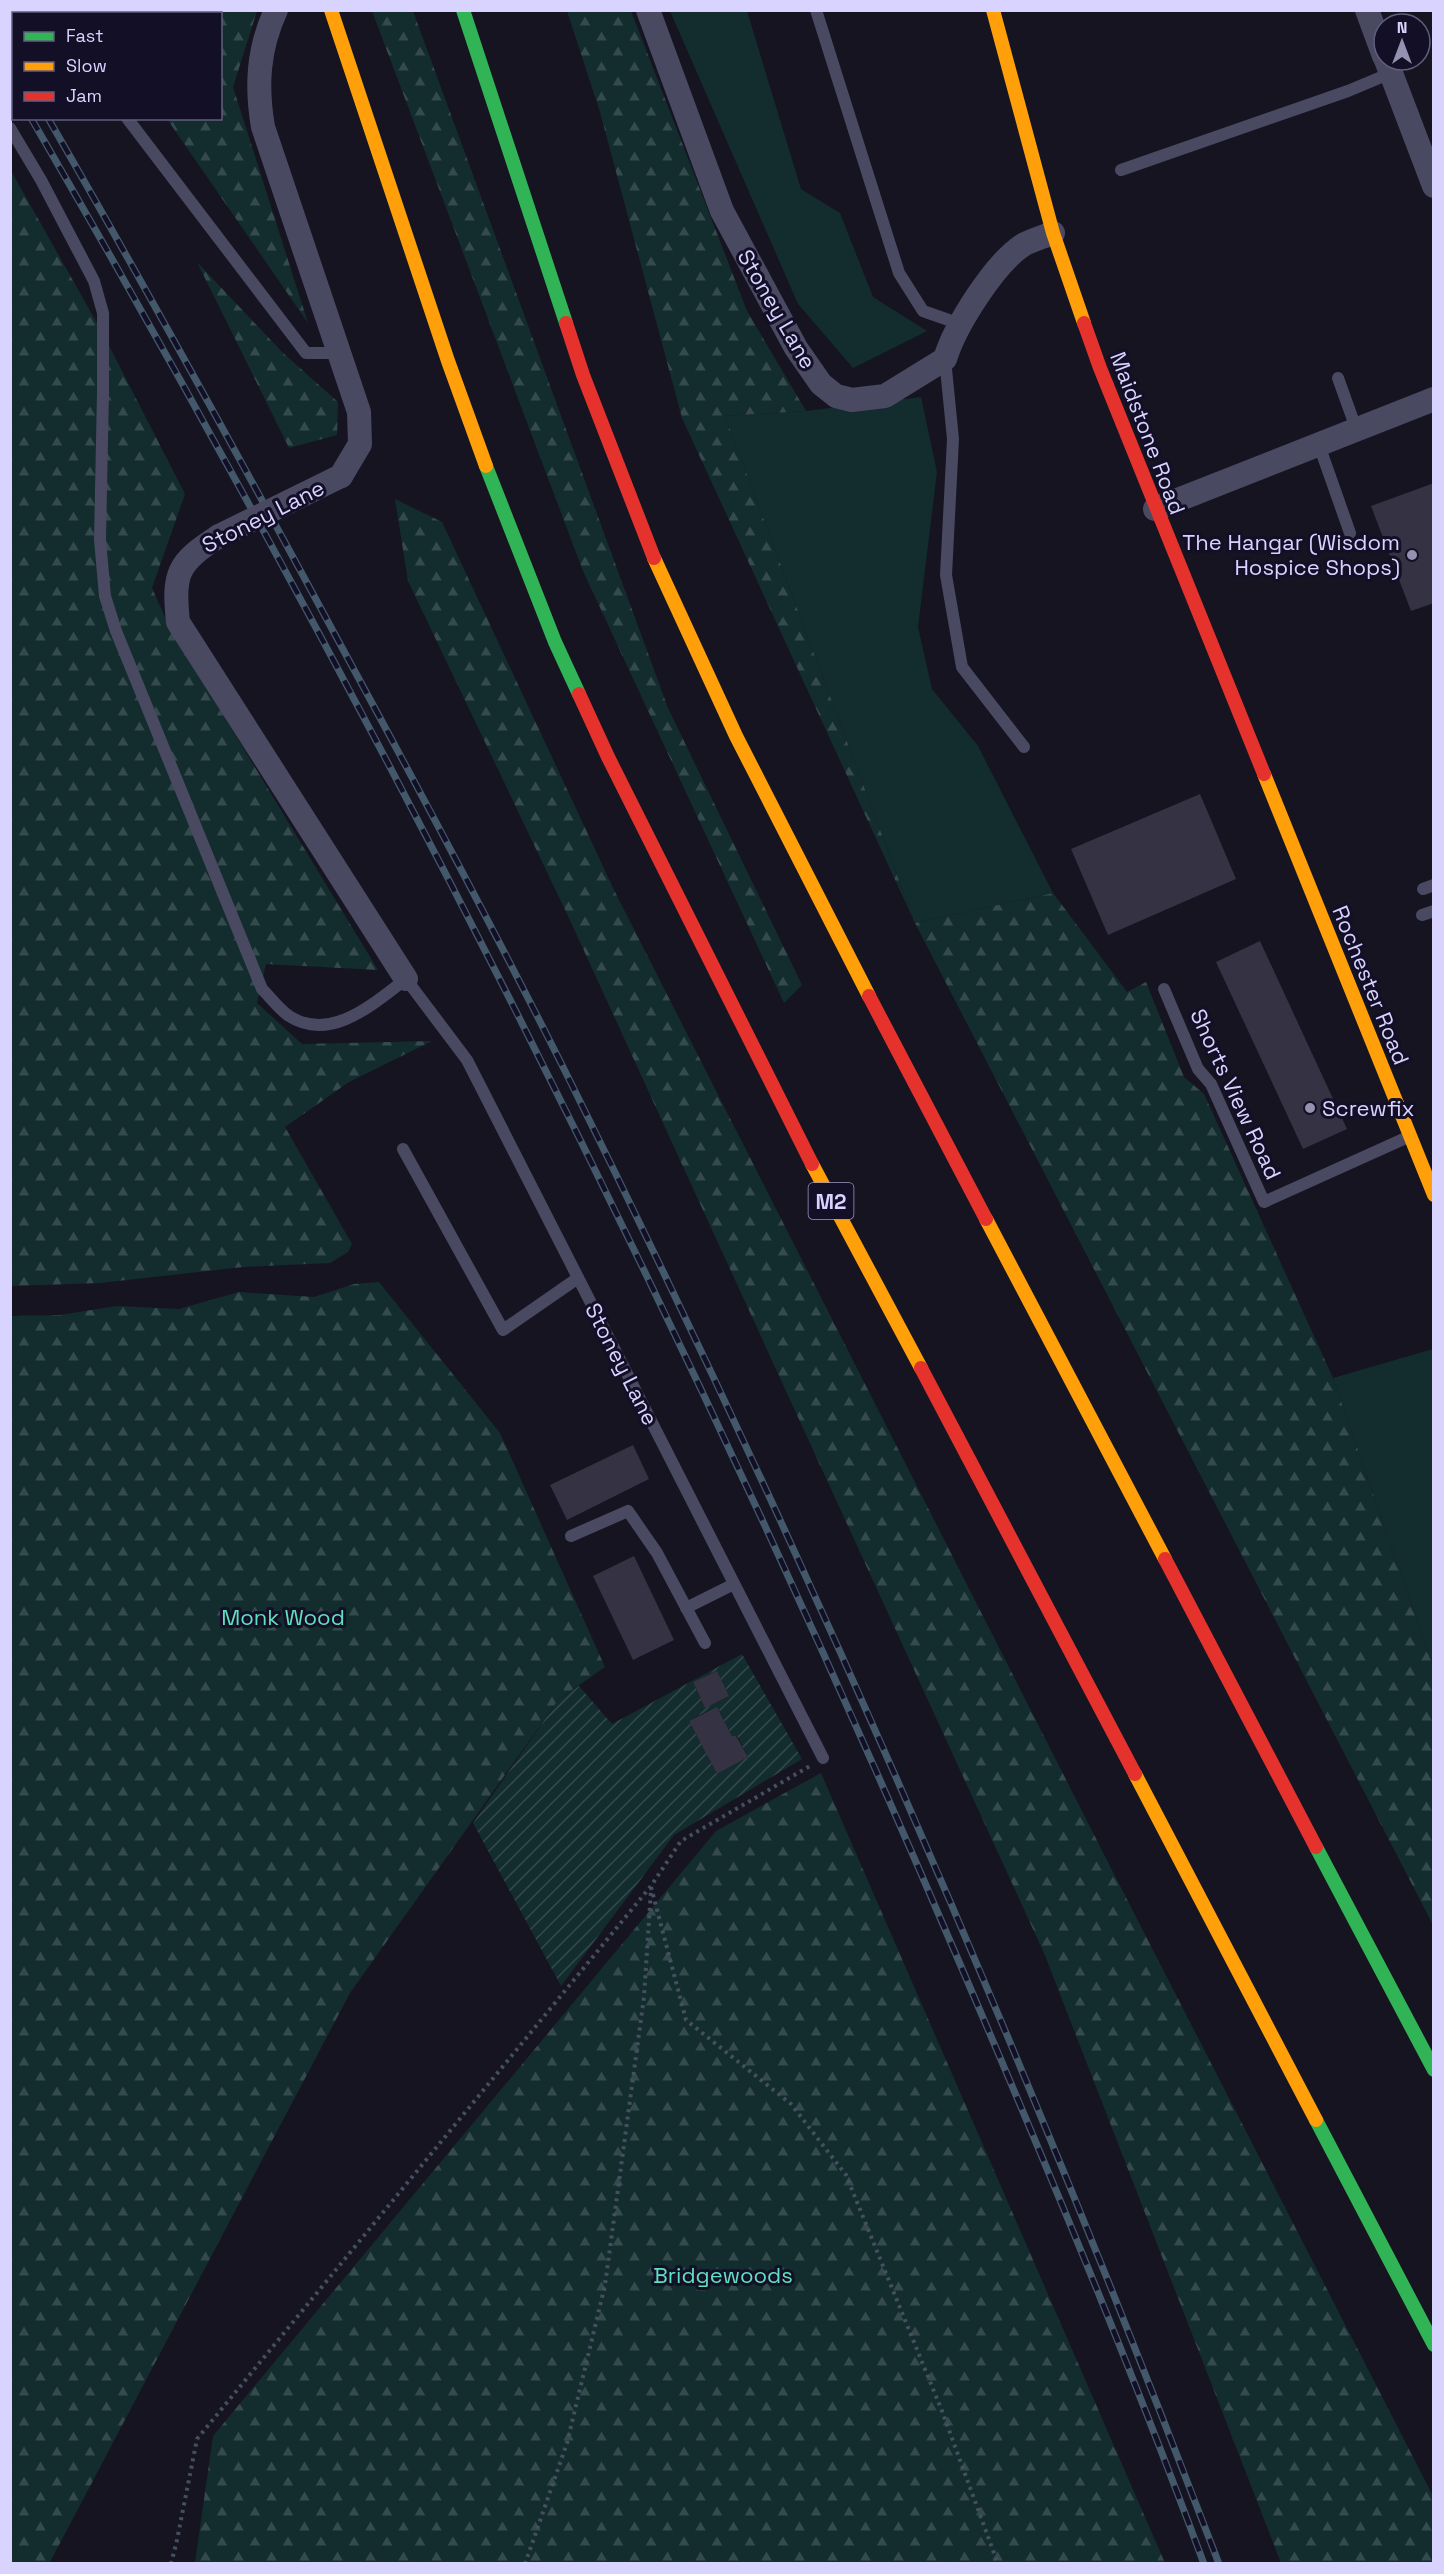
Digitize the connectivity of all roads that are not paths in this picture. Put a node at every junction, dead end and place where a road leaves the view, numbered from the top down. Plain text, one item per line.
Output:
1 (331, 10) edge
2 (463, 10) edge
3 (648, 10) edge
4 (816, 10) edge
5 (993, 10) edge
6 (273, 17) edge
7 (1374, 72) edge
8 (1390, 72) edge
9 (129, 120) edge
10 (10, 128) edge
11 (1121, 170) dead end
12 (1434, 186) edge
13 (1053, 233) junction
14 (960, 324) junction
15 (338, 353) junction
16 (945, 359) junction
17 (1338, 378) dead end
18 (1434, 399) edge
19 (1357, 431) junction
20 (1320, 445) junction
21 (1155, 509) junction
22 (1350, 533) dead end
23 (1024, 747) dead end
24 (1297, 858) joint
25 (406, 979) junction
26 (1164, 989) dead end
27 (1411, 1136) junction
28 (403, 1149) dead end
29 (1434, 1195) edge
30 (578, 1278) junction
31 (571, 1536) dead end
32 (734, 1584) junction
33 (686, 1608) junction
34 (705, 1643) dead end
35 (823, 1758) road end
36 (1434, 2070) edge
37 (1434, 2345) edge

1 - 37 main road, M2
2 - 36 main road
3 - 16 street, Stoney Lane
4 - 14 lane
5 - 13 main road, Maidstone Road
6 - 15 street, Stoney Lane
7 - 11 lane
8 - 12 street
9 - 15 lane
10 - 25 lane
13 - 14 street
13 - 21 main road, Maidstone Road
14 - 16 street
15 - 25 street, Stoney Lane, bridge
16 - 23 lane
17 - 19 lane
18 - 19 street
19 - 20 street
20 - 21 street
20 - 22 lane
21 - 24 main road, Maidstone Road
24 - 27 main road, Rochester Road
25 - 30 lane, Stoney Lane
26 - 27 lane, Shorts View Road
27 - 29 main road, Rochester Road
28 - 30 lane
30 - 32 lane, Stoney Lane
31 - 33 lane
32 - 33 lane
32 - 35 lane, Stoney Lane
33 - 34 lane

